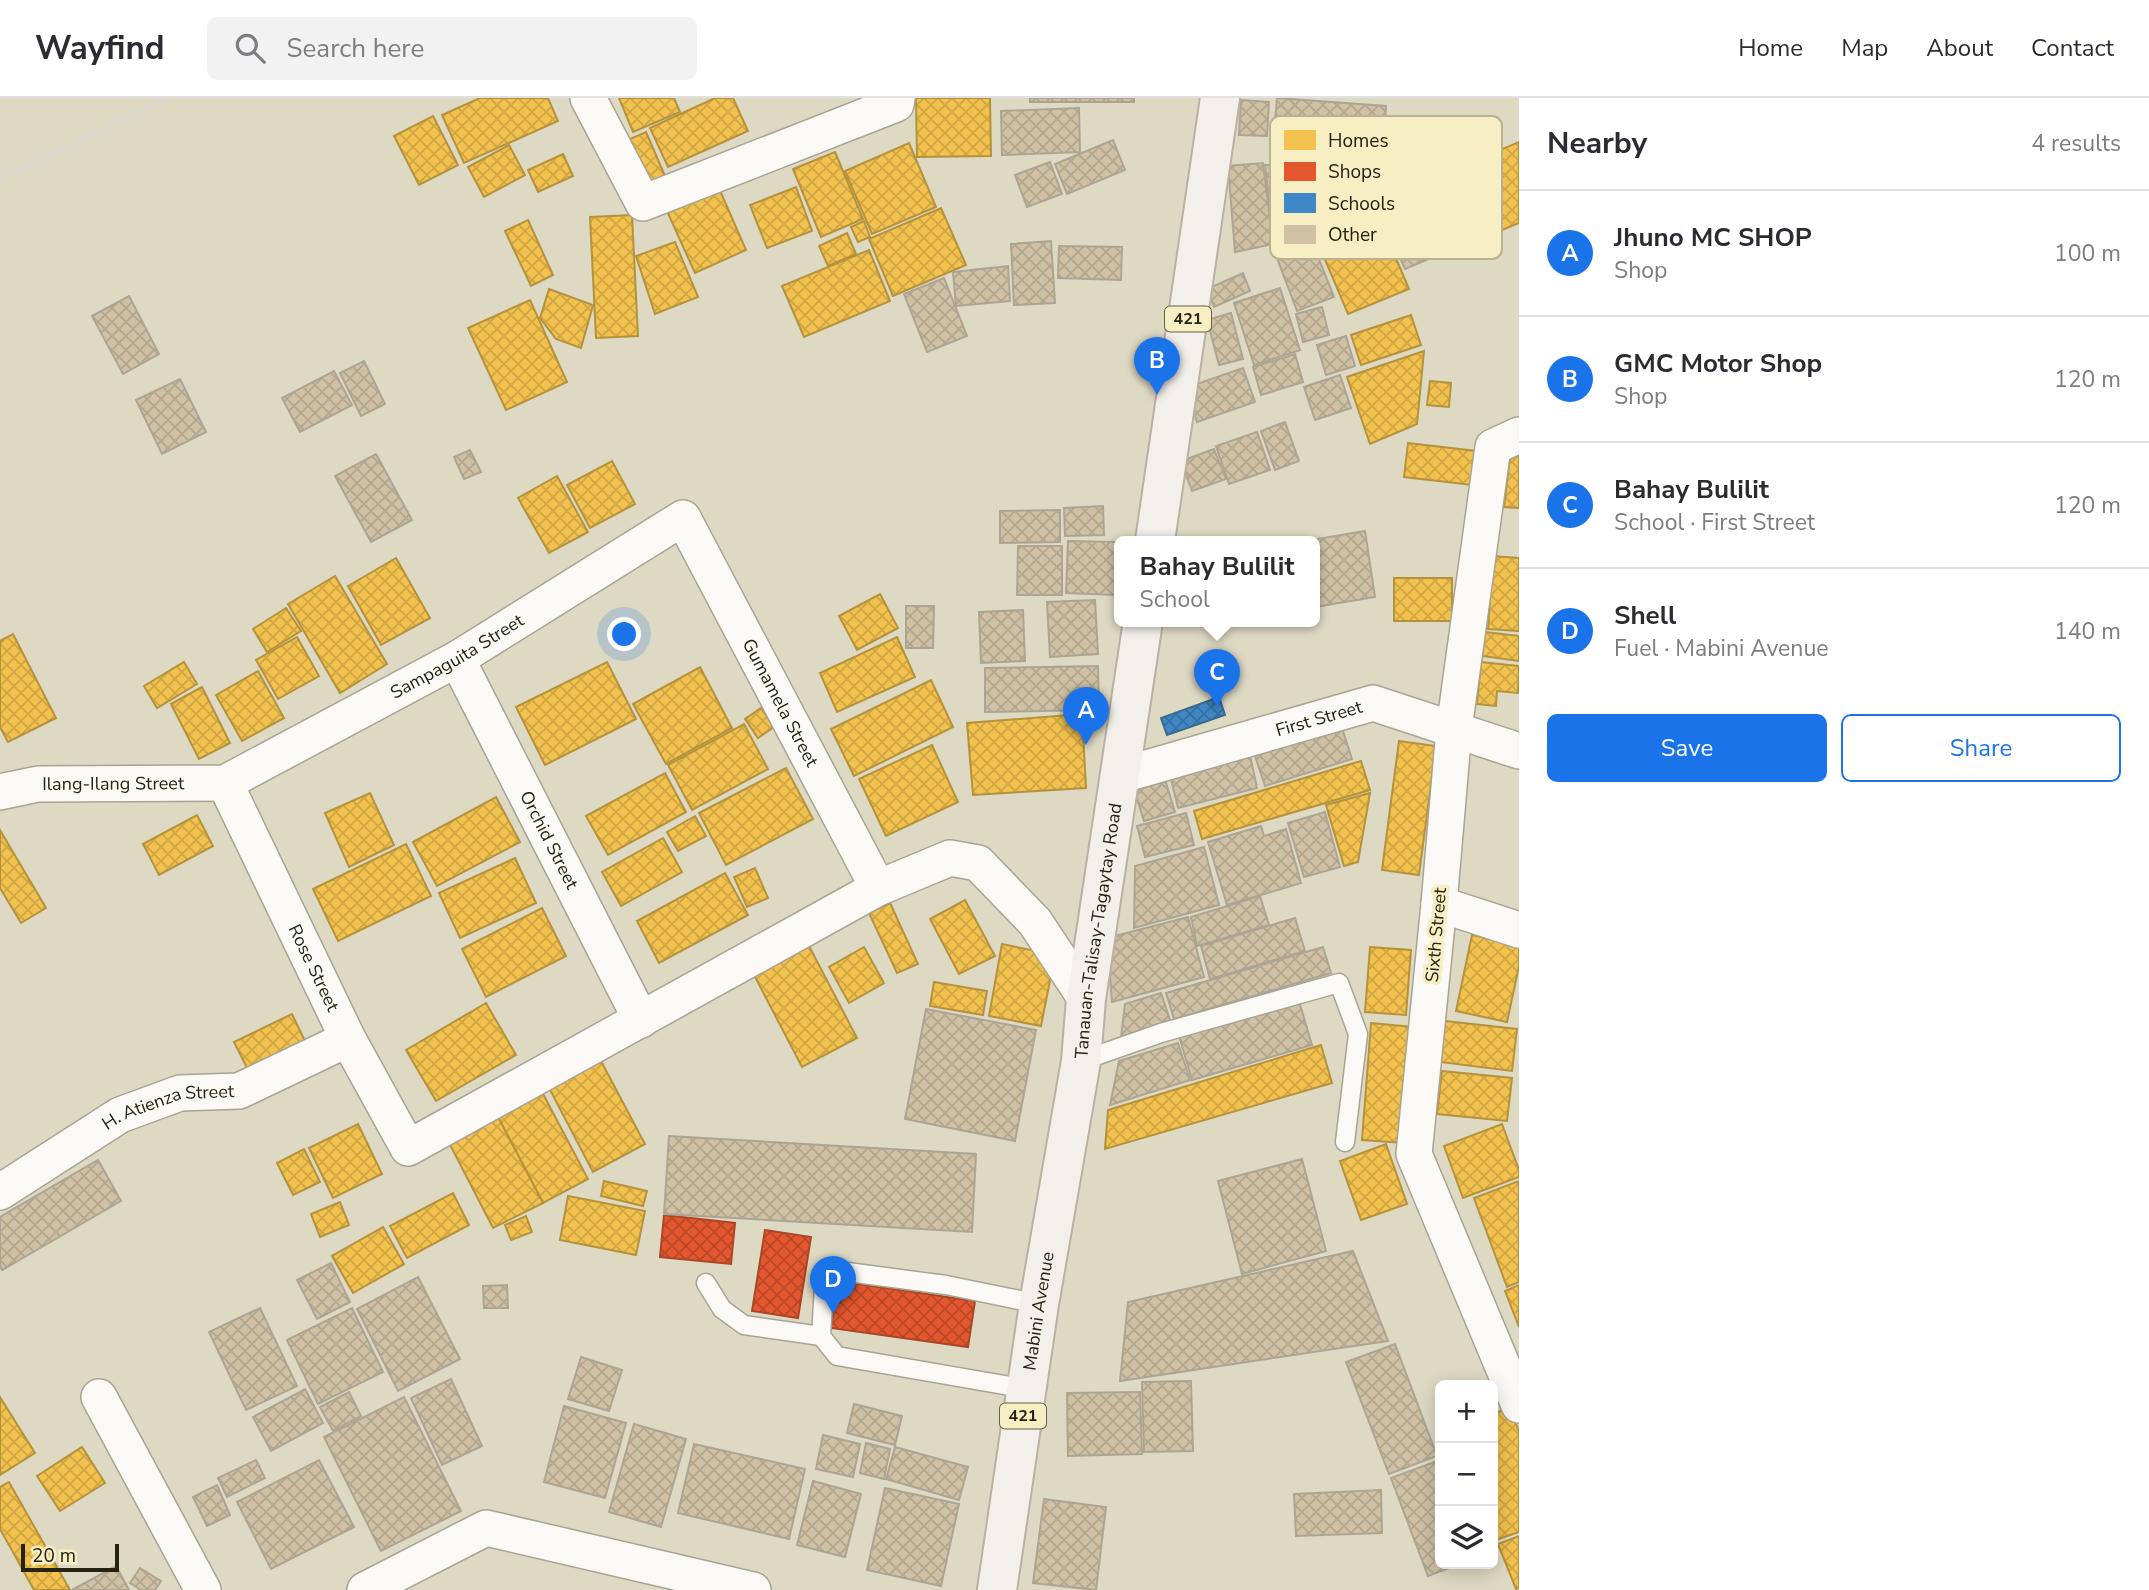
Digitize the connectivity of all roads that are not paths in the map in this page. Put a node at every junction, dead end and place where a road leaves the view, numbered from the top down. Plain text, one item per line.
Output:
1 (588, 98) edge
2 (897, 98) edge
3 (1220, 98) edge
4 (1506, 441) edge
5 (682, 519) joint
6 (1156, 536) edge
7 (1142, 627) edge
8 (457, 659) junction
9 (1454, 729) junction
10 (1519, 751) edge
11 (1119, 776) junction
12 (225, 783) junction
13 (0, 792) edge
14 (878, 888) junction
15 (1439, 904) junction
16 (1519, 930) edge
17 (1086, 999) junction
18 (641, 1020) junction
19 (348, 1039) junction
20 (1080, 1061) junction
21 (1345, 1142) dead end
22 (0, 1192) edge
23 (1049, 1241) joint
24 (706, 1283) dead end
25 (1039, 1304) junction
26 (821, 1336) junction
27 (1027, 1389) junction
28 (99, 1397) dead end
29 (1519, 1405) edge
30 (617, 1558) junction
31 (203, 1590) edge
32 (365, 1590) edge
33 (634, 1590) edge
34 (753, 1590) edge
35 (997, 1590) edge

1 - 2 street
3 - 6 main road, 421
4 - 9 street, Sixth Street
5 - 8 street, Sampaguita Street
5 - 14 street, Gumamela Street
7 - 11 main road, Tanauan-Talisay-Tagaytay Road / 421
8 - 12 street, Sampaguita Street
8 - 18 street, Orchid Street
9 - 10 street, First Street
9 - 11 street, First Street
9 - 15 street, Sixth Street
11 - 17 main road, Tanauan-Talisay-Tagaytay Road / 421
12 - 13 street, Ilang-Ilang Street
12 - 19 street, Rose Street
14 - 17 street
14 - 18 street
15 - 16 street
15 - 29 street, Sixth Street
17 - 20 main road, Tanauan-Talisay-Tagaytay Road / 421
18 - 19 street, Rose Street
19 - 22 street, H. Atienza Street
20 - 21 lane
20 - 23 main road, Tanauan-Talisay-Tagaytay Road / 421
23 - 25 main road, Mabini Avenue / 421
24 - 26 lane
25 - 26 lane
25 - 27 main road, Mabini Avenue / 421
26 - 27 lane
27 - 35 main road, Mabini Avenue / 421
28 - 31 street
30 - 32 street
30 - 33 street
30 - 34 street

